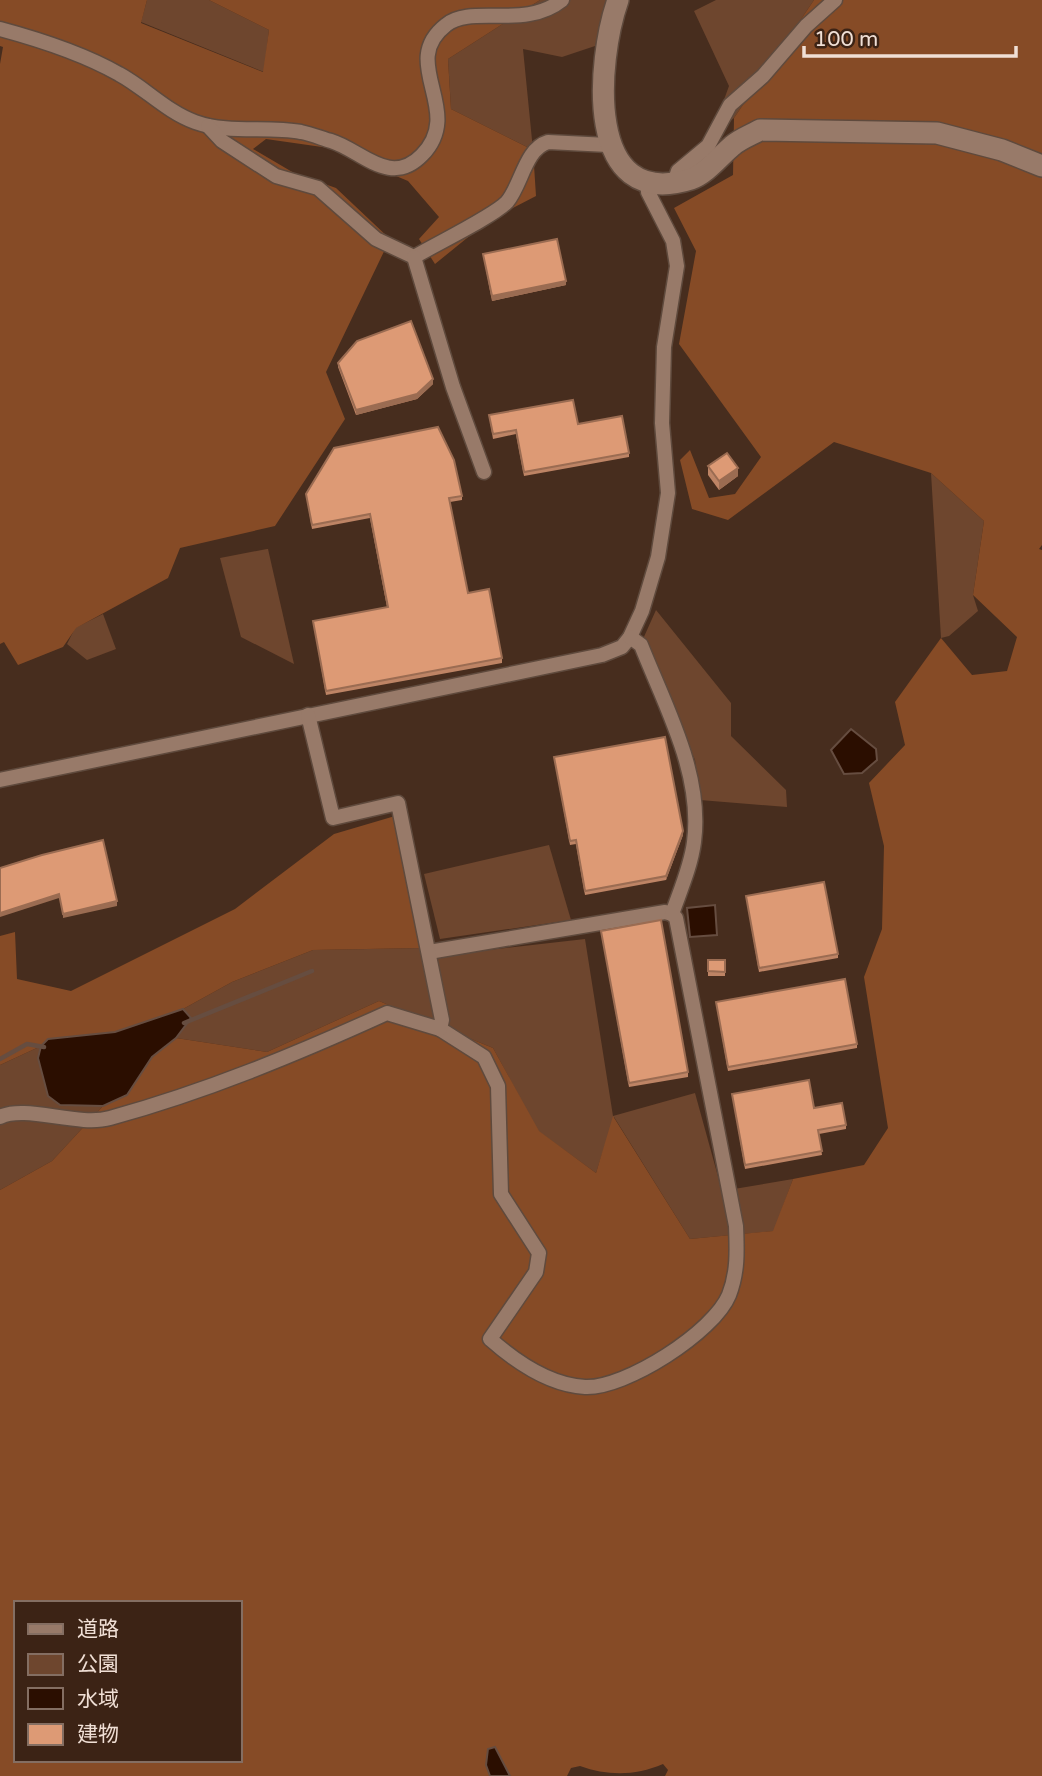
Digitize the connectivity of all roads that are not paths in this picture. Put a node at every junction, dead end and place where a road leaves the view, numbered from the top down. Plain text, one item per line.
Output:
1 (562, 0) edge
2 (618, 0) edge
3 (835, 0) edge
4 (0, 29) edge
5 (208, 126) junction
6 (608, 145) junction
7 (1042, 166) edge
8 (648, 182) junction
9 (674, 183) junction
10 (414, 257) junction
11 (484, 472) dead end
12 (630, 637) junction
13 (308, 715) junction
14 (0, 780) edge
15 (672, 914) junction
16 (429, 952) junction
17 (440, 1029) junction
18 (0, 1117) edge

1 - 5 street
2 - 6 street
3 - 9 street
4 - 5 street
5 - 10 street
6 - 8 street
6 - 10 street
7 - 9 street
8 - 9 street
8 - 12 street
10 - 11 street
12 - 13 street
12 - 15 street
13 - 14 street
13 - 16 street
15 - 16 street
15 - 17 street
16 - 17 street
17 - 18 street

